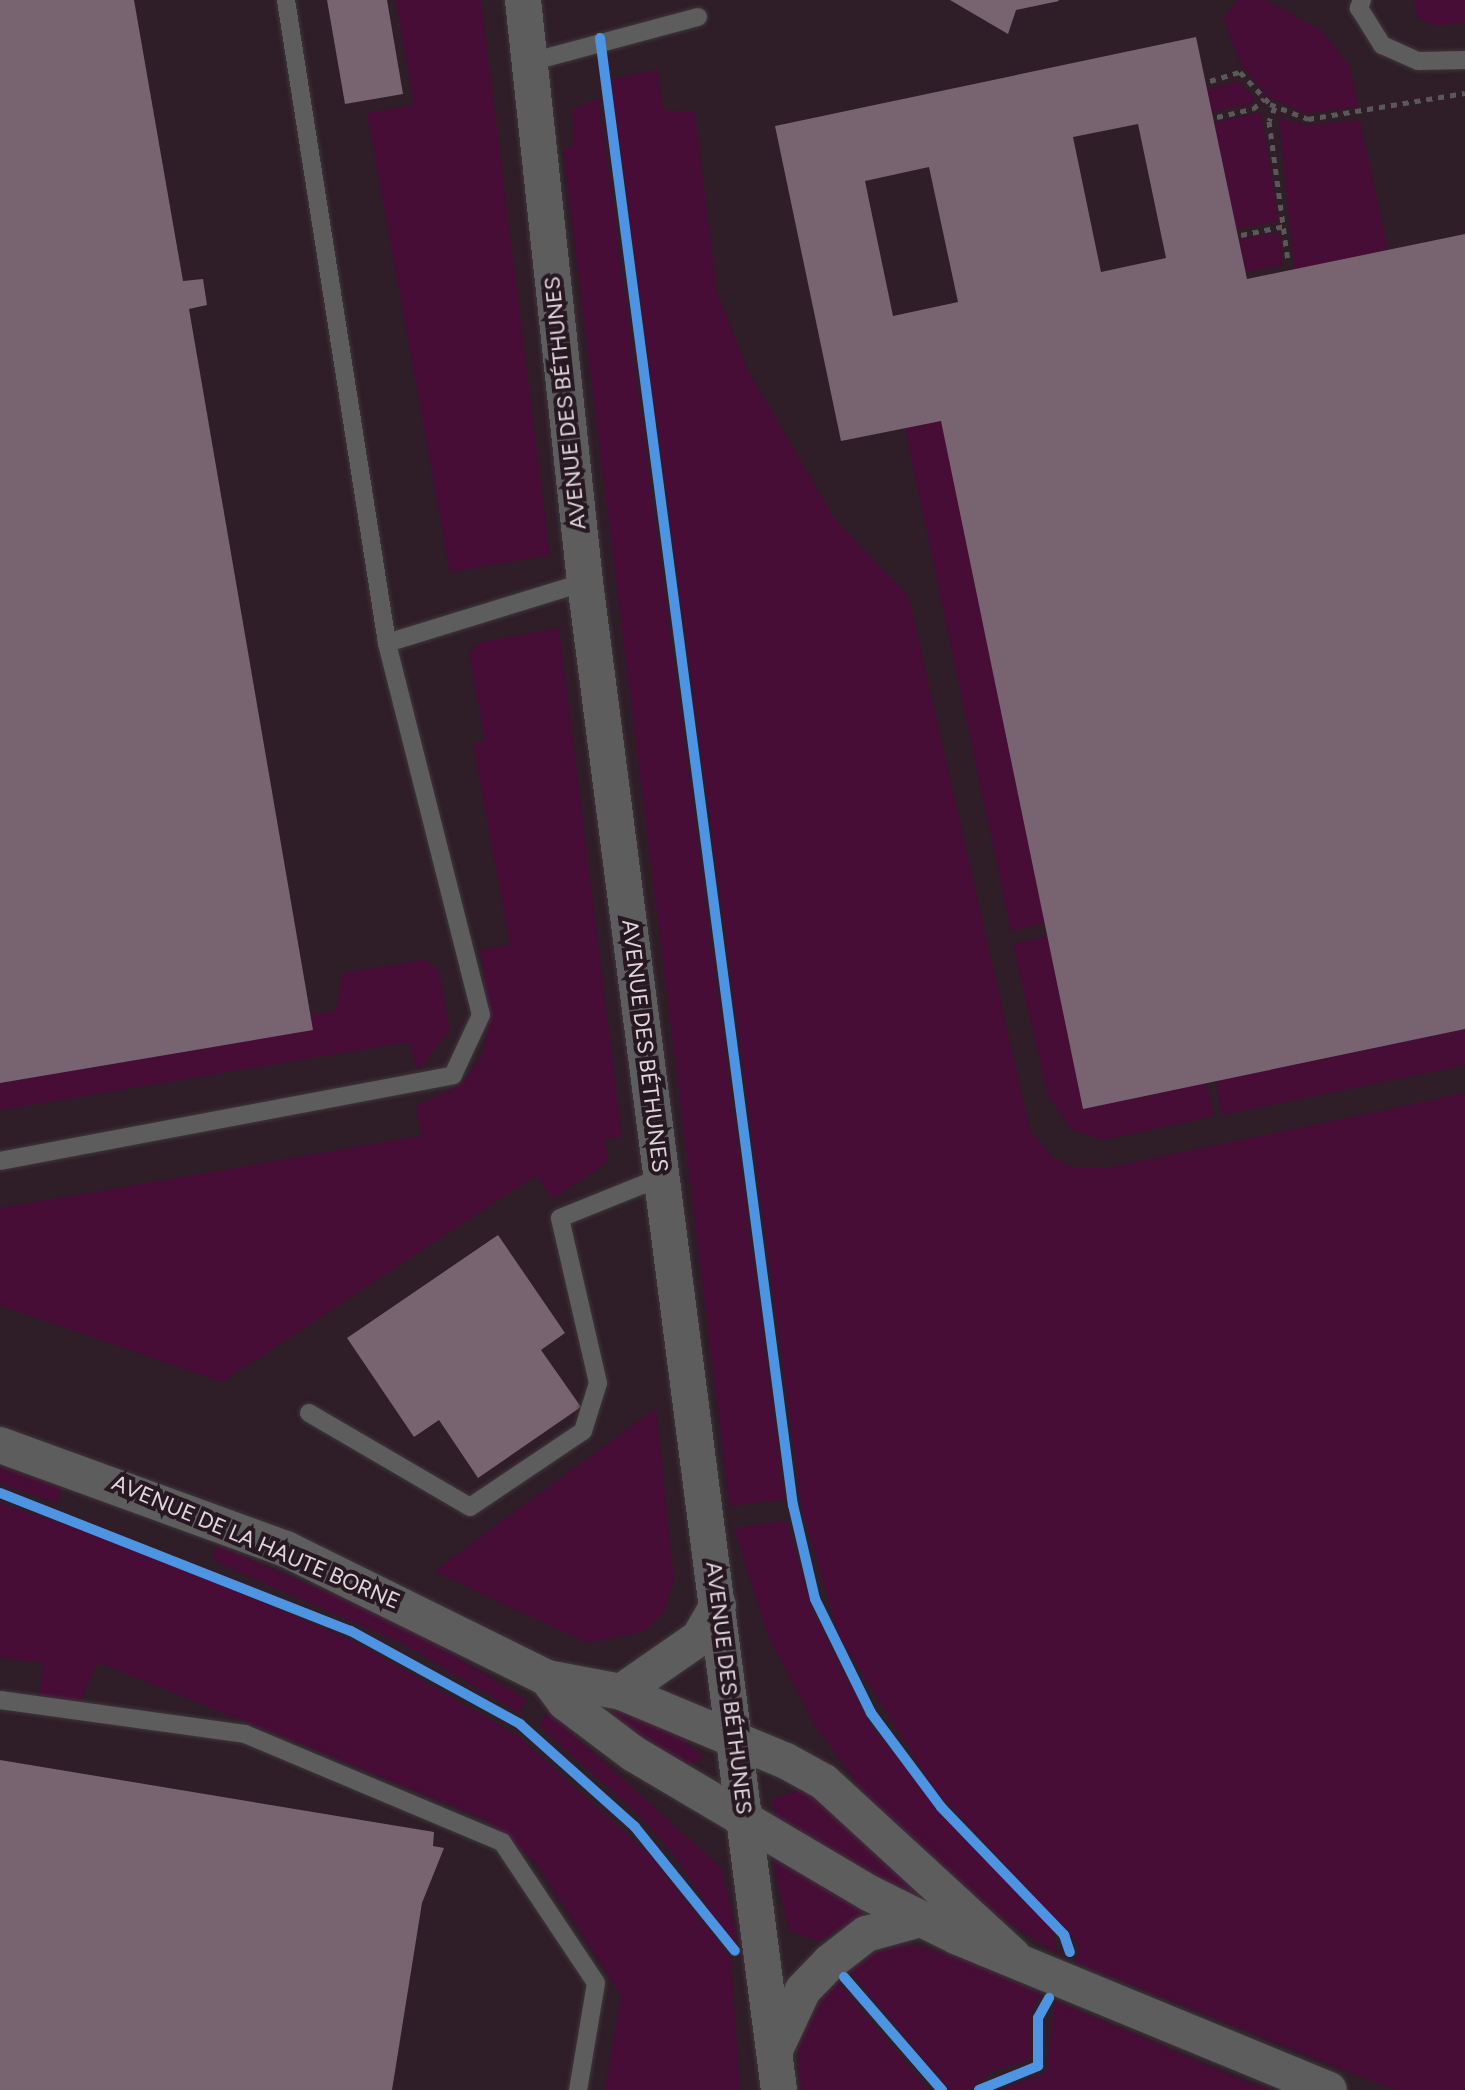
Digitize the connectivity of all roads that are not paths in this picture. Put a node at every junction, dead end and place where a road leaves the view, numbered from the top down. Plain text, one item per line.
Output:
1 (286, 0) edge
2 (523, 0) edge
3 (1362, 0) edge
4 (698, 17) dead end
5 (1465, 60) edge
6 (530, 62) junction
7 (585, 582) junction
8 (387, 643) junction
9 (0, 1161) edge
10 (662, 1177) junction
11 (309, 1413) dead end
12 (0, 1445) edge
13 (718, 1605) junction
14 (547, 1678) junction
15 (621, 1692) junction
16 (0, 1700) edge
17 (736, 1741) junction
18 (746, 1823) junction
19 (920, 1919) junction
20 (1013, 1956) junction
21 (774, 2052) junction
22 (578, 2090) edge
23 (779, 2090) edge
24 (1329, 2090) edge

1 - 8 lane
2 - 6 street, AVENUE DES BÉTHUNES
3 - 5 lane
4 - 6 lane
6 - 7 street, AVENUE DES BÉTHUNES
7 - 8 lane
7 - 10 street, AVENUE DES BÉTHUNES
8 - 9 lane
10 - 11 lane
10 - 13 street, AVENUE DES BÉTHUNES
12 - 14 street, AVENUE DE LA HAUTE BORNE
13 - 15 street
13 - 17 street, AVENUE DES BÉTHUNES
14 - 15 street, AVENUE DE LA HAUTE BORNE
14 - 18 street, AVENUE DE LA HAUTE BORNE
15 - 17 street, AVENUE DE LA HAUTE BORNE
16 - 22 lane
17 - 18 street, AVENUE DES BÉTHUNES
17 - 20 street, AVENUE DE LA HAUTE BORNE
18 - 19 street, AVENUE DE LA HAUTE BORNE
18 - 21 street, AVENUE DES BÉTHUNES
19 - 20 street, AVENUE DE LA HAUTE BORNE
19 - 21 street
20 - 24 street, AVENUE DE LA HAUTE BORNE
21 - 23 street, AVENUE DES BÉTHUNES

